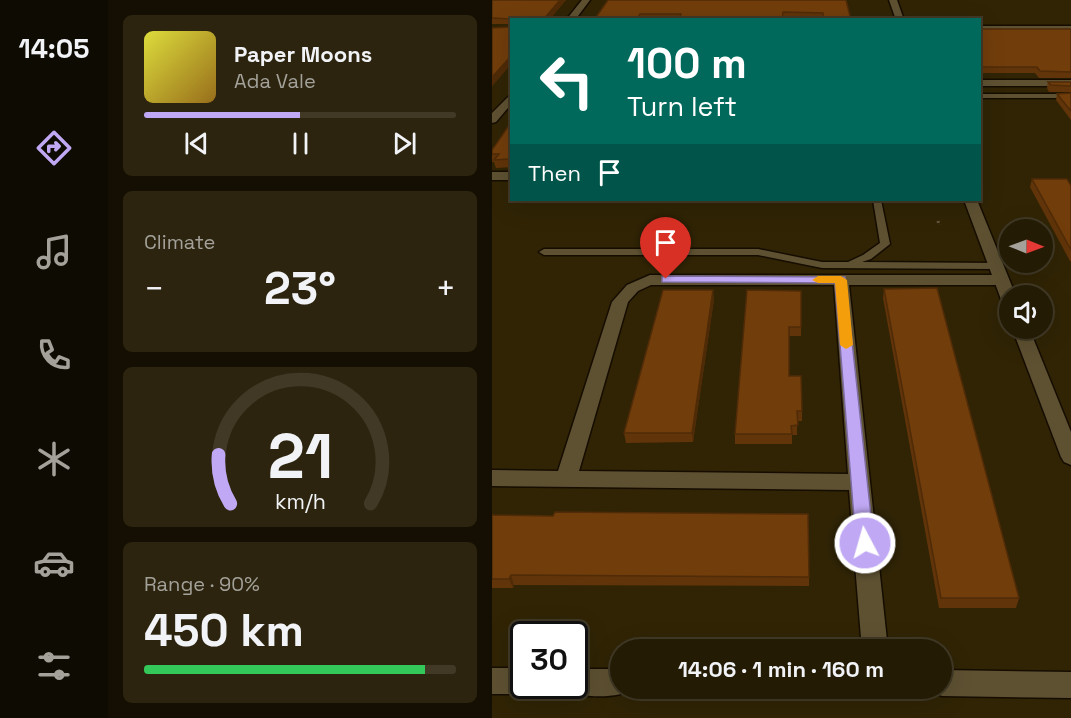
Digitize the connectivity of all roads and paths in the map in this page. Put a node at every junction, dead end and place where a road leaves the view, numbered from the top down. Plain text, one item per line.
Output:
1 (586, 0) edge
2 (893, 0) edge
3 (572, 18) edge
4 (899, 18) edge
5 (981, 28) edge
6 (1071, 28) edge
7 (981, 83) edge
8 (1071, 83) edge
9 (508, 94) edge
10 (981, 96) edge
11 (1071, 96) edge
12 (492, 120) edge
13 (492, 176) edge
14 (510, 176) edge
15 (877, 201) edge
16 (970, 201) edge
17 (543, 252) dead end
18 (844, 272) junction
19 (998, 273) junction
20 (1003, 285) edge
21 (1024, 339) edge
22 (1071, 457) edge
23 (492, 478) edge
24 (566, 479) junction
25 (859, 482) junction
26 (874, 639) edge
27 (492, 681) edge
28 (510, 681) edge
29 (588, 681) edge
30 (610, 682) edge
31 (952, 683) edge
32 (1071, 685) edge

1 - 3 street
2 - 4 street
5 - 6 street
7 - 8 street
9 - 12 street
10 - 11 lane
13 - 14 street
15 - 18 lane
16 - 19 street
17 - 18 lane
18 - 19 street
18 - 24 street
18 - 25 street
19 - 20 street
21 - 22 street
23 - 24 street
24 - 25 street
25 - 26 street
27 - 28 street
29 - 30 street
31 - 32 street

